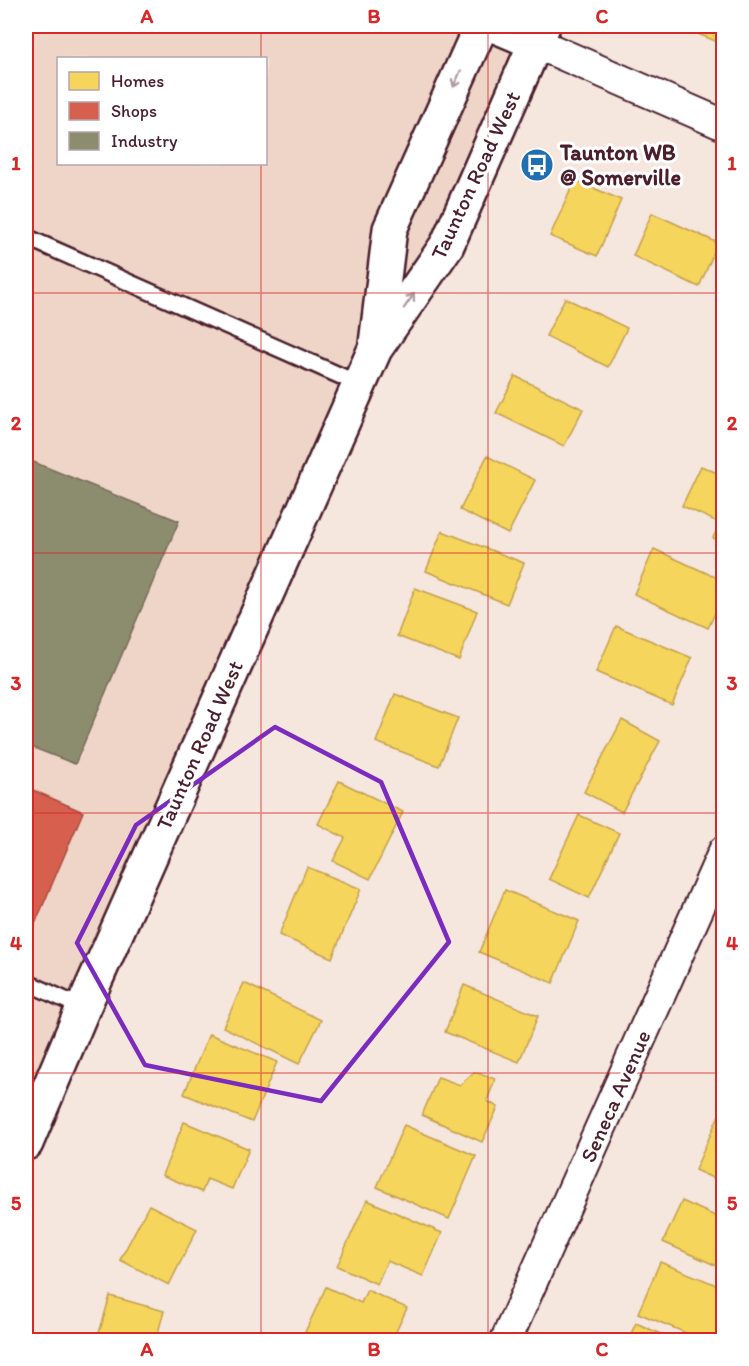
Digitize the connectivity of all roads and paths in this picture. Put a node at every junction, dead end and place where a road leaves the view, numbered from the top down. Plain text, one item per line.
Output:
1 (481, 26) edge
2 (496, 26) edge
3 (539, 34) edge
4 (723, 125) edge
5 (26, 237) edge
6 (375, 349) junction
7 (359, 384) junction
8 (723, 851) edge
9 (26, 982) edge
10 (83, 1008) junction
11 (26, 1143) edge
12 (506, 1341) edge

1 -> 6 main road, Taunton Road West
2 - 3 main road
3 - 4 street
6 -> 3 main road, Taunton Road West
5 - 7 lane
6 - 7 main road, Taunton Road West
7 - 10 main road, Taunton Road West
8 - 12 street, Seneca Avenue
9 - 10 lane
10 - 11 main road, Taunton Road West

